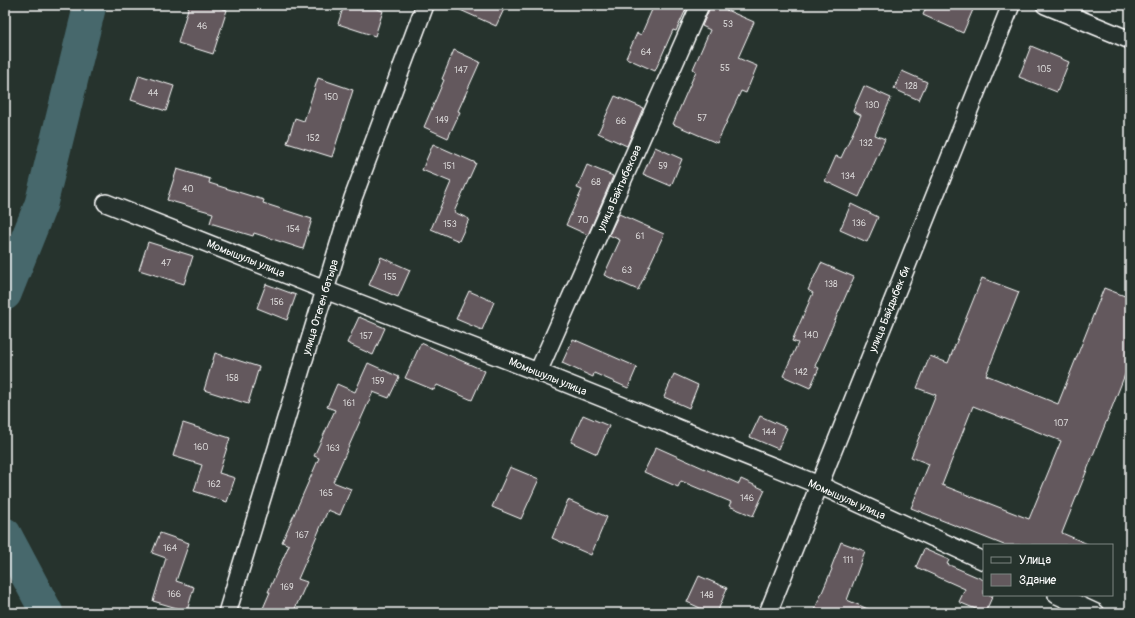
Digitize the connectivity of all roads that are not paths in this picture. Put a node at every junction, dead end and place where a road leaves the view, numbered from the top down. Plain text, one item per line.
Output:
1 (425, 5) edge
2 (700, 5) edge
3 (1011, 5) edge
4 (1045, 5) edge
5 (1130, 40) edge
6 (106, 203) dead end
7 (325, 290) junction
8 (538, 372) junction
9 (819, 485) junction
10 (983, 562) edge
11 (1059, 596) edge
12 (227, 613) edge
13 (768, 613) edge
14 (1096, 613) edge

1 - 7 street, улица Отеген батыра
2 - 8 street, улица Байтыбекова
3 - 9 street, улица Байдыбек би
4 - 5 street
6 - 7 street, Момышулы улица
7 - 8 street, Момышулы улица
7 - 12 street, улица Отеген батыра
8 - 9 street, Момышулы улица
9 - 10 street, Момышулы улица
9 - 13 street, улица Байдыбек би
11 - 14 street

